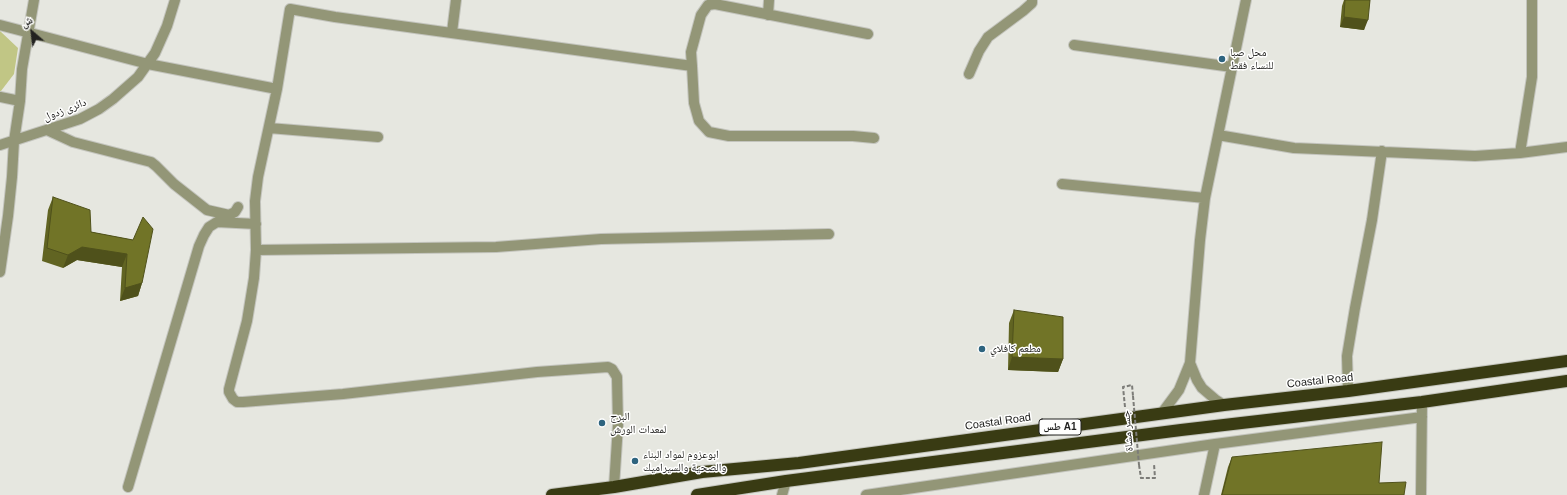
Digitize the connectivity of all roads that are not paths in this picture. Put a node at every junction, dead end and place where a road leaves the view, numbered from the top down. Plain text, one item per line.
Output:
1 (34, 0) edge
2 (175, 0) edge
3 (456, 0) edge
4 (769, 0) edge
5 (1032, 0) edge
6 (1246, 0) edge
7 (1532, 0) edge
8 (292, 4) edge
9 (768, 15) junction
10 (0, 25) edge
11 (28, 32) junction
12 (452, 32) junction
13 (868, 34) dead end
14 (1074, 44) dead end
15 (148, 64) junction
16 (692, 66) junction
17 (1232, 67) junction
18 (969, 74) dead end
19 (277, 89) junction
20 (0, 97) edge
21 (20, 101) junction
22 (269, 128) junction
23 (47, 130) junction
24 (1218, 134) junction
25 (378, 136) dead end
26 (874, 138) dead end
27 (14, 141) junction
28 (0, 145) edge
29 (1567, 146) edge
30 (1382, 151) junction
31 (1520, 153) junction
32 (1062, 184) dead end
33 (1206, 198) junction
34 (238, 207) dead end
35 (256, 224) junction
36 (829, 234) dead end
37 (256, 250) junction
38 (0, 272) edge
39 (1567, 361) edge
40 (1190, 363) junction
41 (1446, 379) junction
42 (1567, 381) edge
43 (1348, 391) junction
44 (1446, 398) junction
45 (1422, 402) junction
46 (1224, 405) junction
47 (1162, 413) junction
48 (1422, 417) junction
49 (1215, 444) junction
50 (786, 481) junction
51 (128, 487) dead end
52 (614, 487) junction
53 (552, 495) edge
54 (697, 495) edge
55 (782, 495) edge
56 (872, 495) edge
57 (1204, 495) edge
58 (1421, 495) edge

1 - 11 street
2 - 15 street, دائرى زدول
3 - 12 street
4 - 9 street
5 - 18 street
6 - 17 street
7 - 31 street
8 - 12 street
8 - 19 street
9 - 13 street
9 - 16 street
10 - 11 street
11 - 15 street
11 - 21 street
12 - 16 street
14 - 17 street
15 - 19 street
15 - 23 street, دائرى زدول
16 - 26 street
17 - 24 street
19 - 22 street
20 - 21 street
21 - 27 street
22 - 25 street
22 - 35 street
23 - 27 street, دائرى زدول
23 - 34 street
24 - 30 street
24 - 33 street
27 - 28 street, دائرى زدول
27 - 38 street
29 - 31 street
30 - 31 street
30 - 43 street
32 - 33 street
33 - 40 street
35 - 37 street
35 - 51 street
36 - 37 street
37 - 52 street
39 - 41 highway, Coastal Road / طس A1
40 - 46 street
40 - 47 street
41 - 43 highway, Coastal Road / طس A1
41 - 44 highway
42 - 44 highway, طس A1
43 - 46 highway, Coastal Road / طس A1
44 - 45 highway, طس A1
45 - 48 street
45 - 50 highway, طس A1
46 - 47 highway, Coastal Road / طس A1
47 - 52 highway, Coastal Road / طس A1
48 - 49 street
48 - 58 street
49 - 56 street
49 - 57 street
50 - 54 highway, طس A1
50 - 55 street
52 - 53 highway, Coastal Road / طس A1

